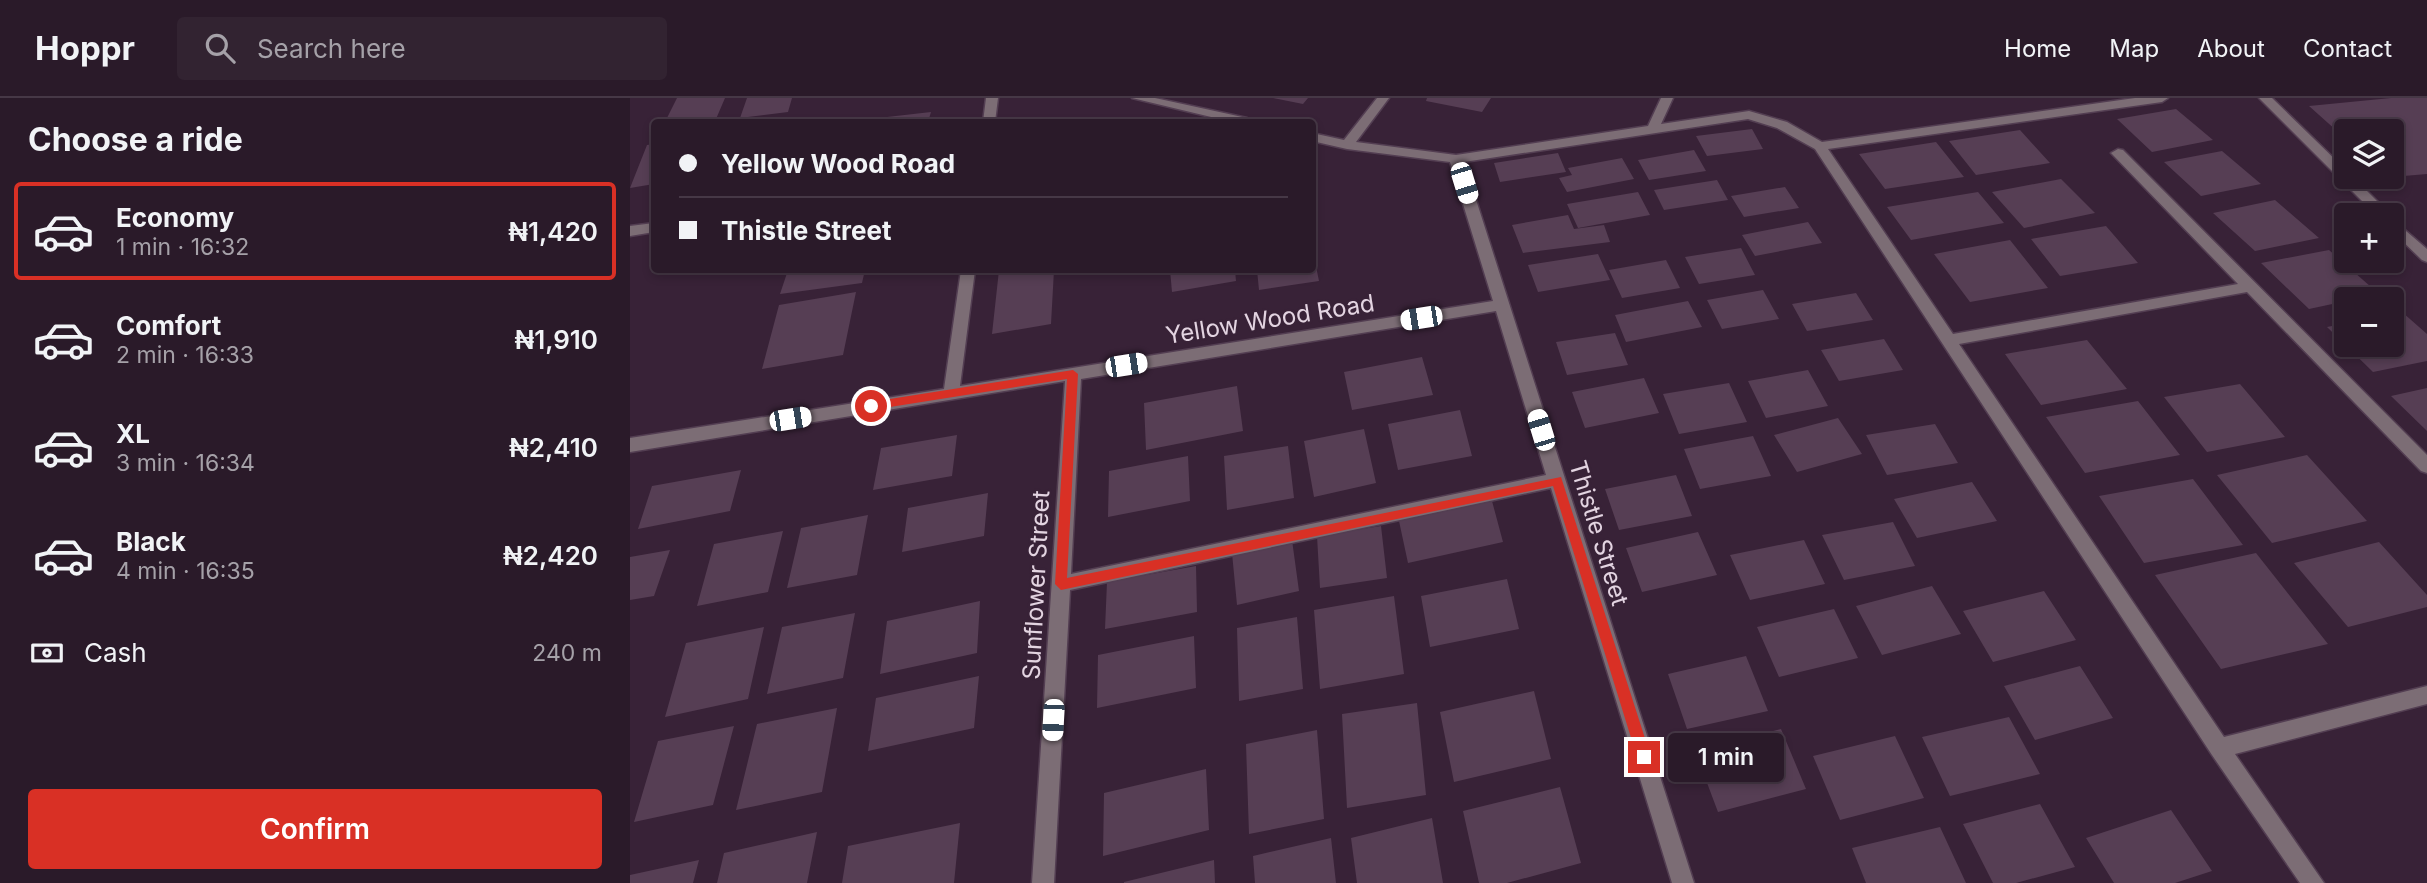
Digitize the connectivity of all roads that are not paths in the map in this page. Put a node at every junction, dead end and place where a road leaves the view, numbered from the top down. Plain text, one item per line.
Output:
1 (992, 98) edge
2 (1138, 98) edge
3 (1383, 98) edge
4 (1667, 98) edge
5 (2162, 98) edge
6 (2265, 98) edge
7 (989, 119) edge
8 (1233, 119) edge
9 (1653, 129) junction
10 (1316, 138) edge
11 (1347, 145) junction
12 (1819, 146) junction
13 (2118, 153) dead end
14 (1456, 159) junction
15 (2372, 203) edge
16 (651, 228) edge
17 (630, 231) edge
18 (2404, 235) edge
19 (2427, 257) edge
20 (968, 273) edge
21 (2248, 286) junction
22 (1502, 305) junction
23 (1949, 340) junction
24 (1073, 374) junction
25 (951, 393) junction
26 (630, 445) edge
27 (2427, 466) edge
28 (1557, 481) junction
29 (1061, 584) junction
30 (2427, 695) edge
31 (2219, 748) junction
32 (1043, 883) edge
33 (1683, 883) edge
34 (2313, 883) edge

1 - 7 street
2 - 8 street
3 - 11 street
4 - 9 street
5 - 12 street
6 - 15 street
9 - 12 street
9 - 14 street
10 - 11 street
11 - 14 street
12 - 23 street
13 - 21 street
14 - 22 street, Thistle Street
16 - 17 street
18 - 19 street
20 - 25 street
21 - 23 street
21 - 27 street
22 - 24 street, Yellow Wood Road
22 - 28 street, Thistle Street
23 - 31 street
24 - 25 street, Yellow Wood Road
24 - 29 street, Sunflower Street
25 - 26 street, Yellow Wood Road
28 - 29 street
28 - 33 street, Thistle Street
29 - 32 street, Sunflower Street
30 - 31 street
31 - 34 street

